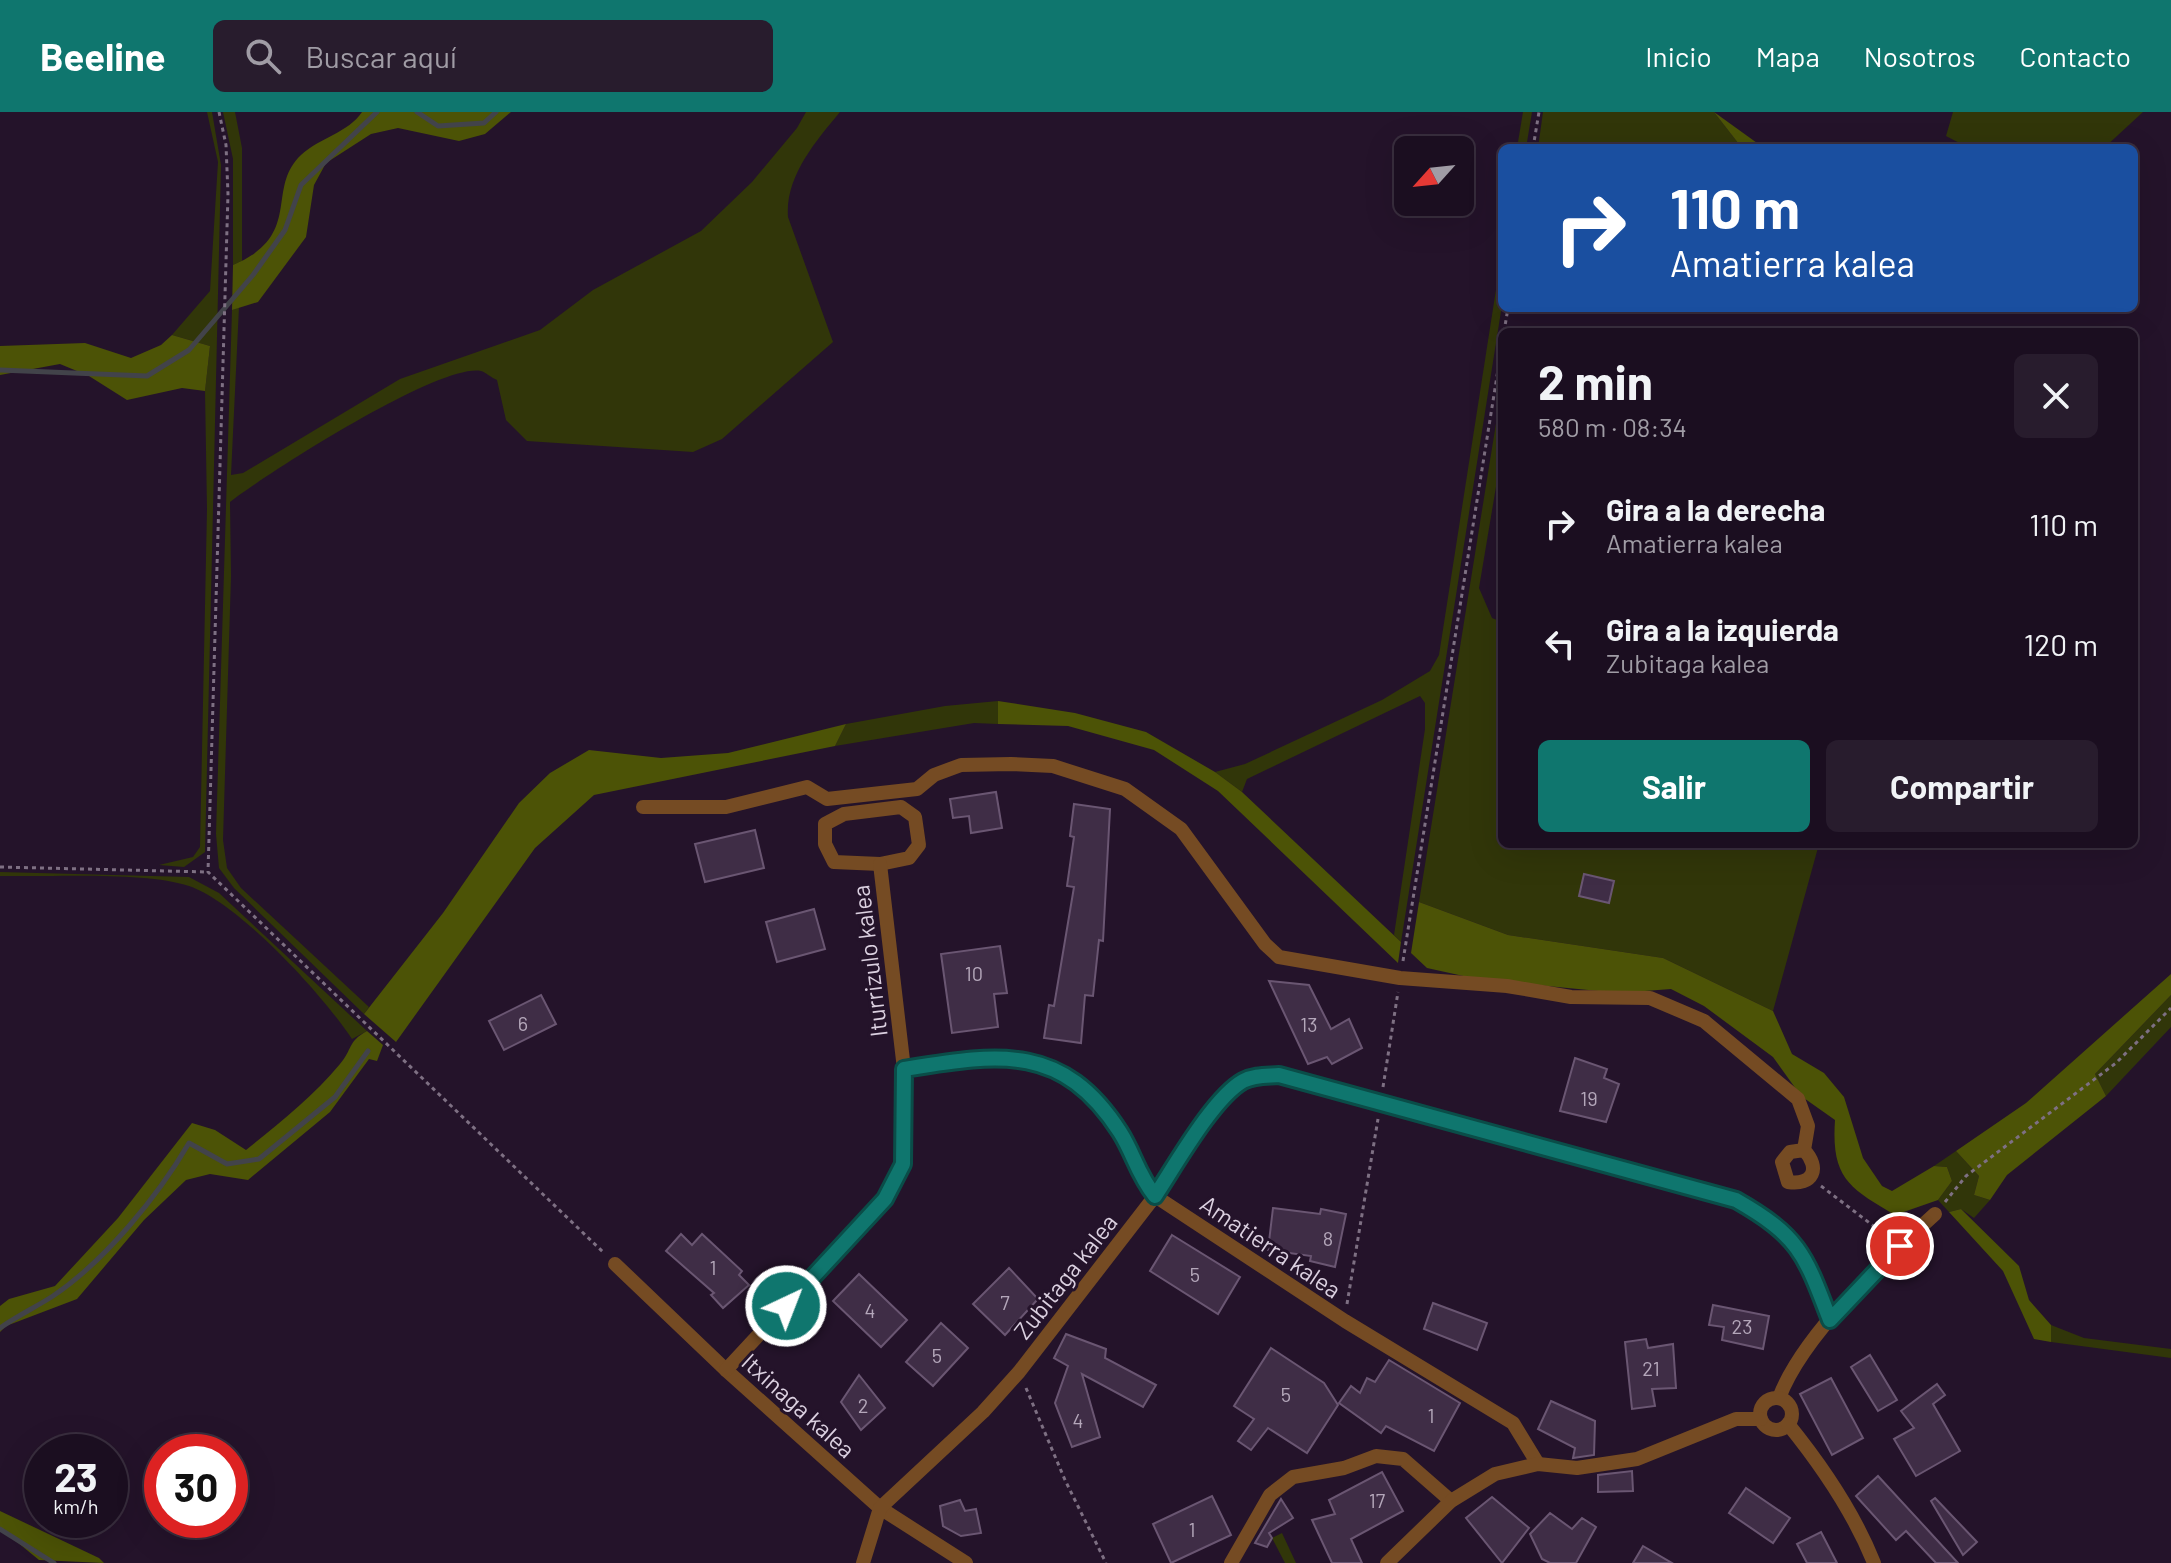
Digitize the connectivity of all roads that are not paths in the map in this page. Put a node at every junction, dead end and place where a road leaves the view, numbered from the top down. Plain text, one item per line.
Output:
1 (643, 807) dead end
2 (880, 864) junction
3 (904, 1069) junction
4 (1804, 1150) junction
5 (1155, 1196) junction
6 (1935, 1214) road end
7 (615, 1264) road end
8 (1830, 1320) junction
9 (726, 1370) junction
10 (1779, 1398) junction
11 (1761, 1419) junction
12 (1788, 1424) junction
13 (1538, 1464) junction
14 (1451, 1501) junction
15 (880, 1508) junction
16 (863, 1563) edge
17 (966, 1563) edge
18 (1231, 1563) edge
19 (1387, 1563) edge
20 (1874, 1563) edge

1 - 4 street
2 - 2 street, Iturrizulo kalea
2 - 3 street, Iturrizulo kalea
3 - 5 street, Amatierra kalea
3 - 9 street, Iturrizulo kalea
4 - 4 street
5 - 8 street, Zubitaga kalea
5 - 13 street, Amatierra kalea
5 - 15 street, Zubitaga kalea
6 - 8 street
7 - 9 street, Itxinaga kalea
8 - 10 street
9 - 15 street, Itxinaga kalea
10 - 11 street
10 - 12 street
11 - 12 street
11 - 13 street
12 - 20 street
13 - 14 street
14 - 18 street
14 - 19 street
15 - 16 street, Zubitaga kalea
15 - 17 street, Itxinaga kalea

